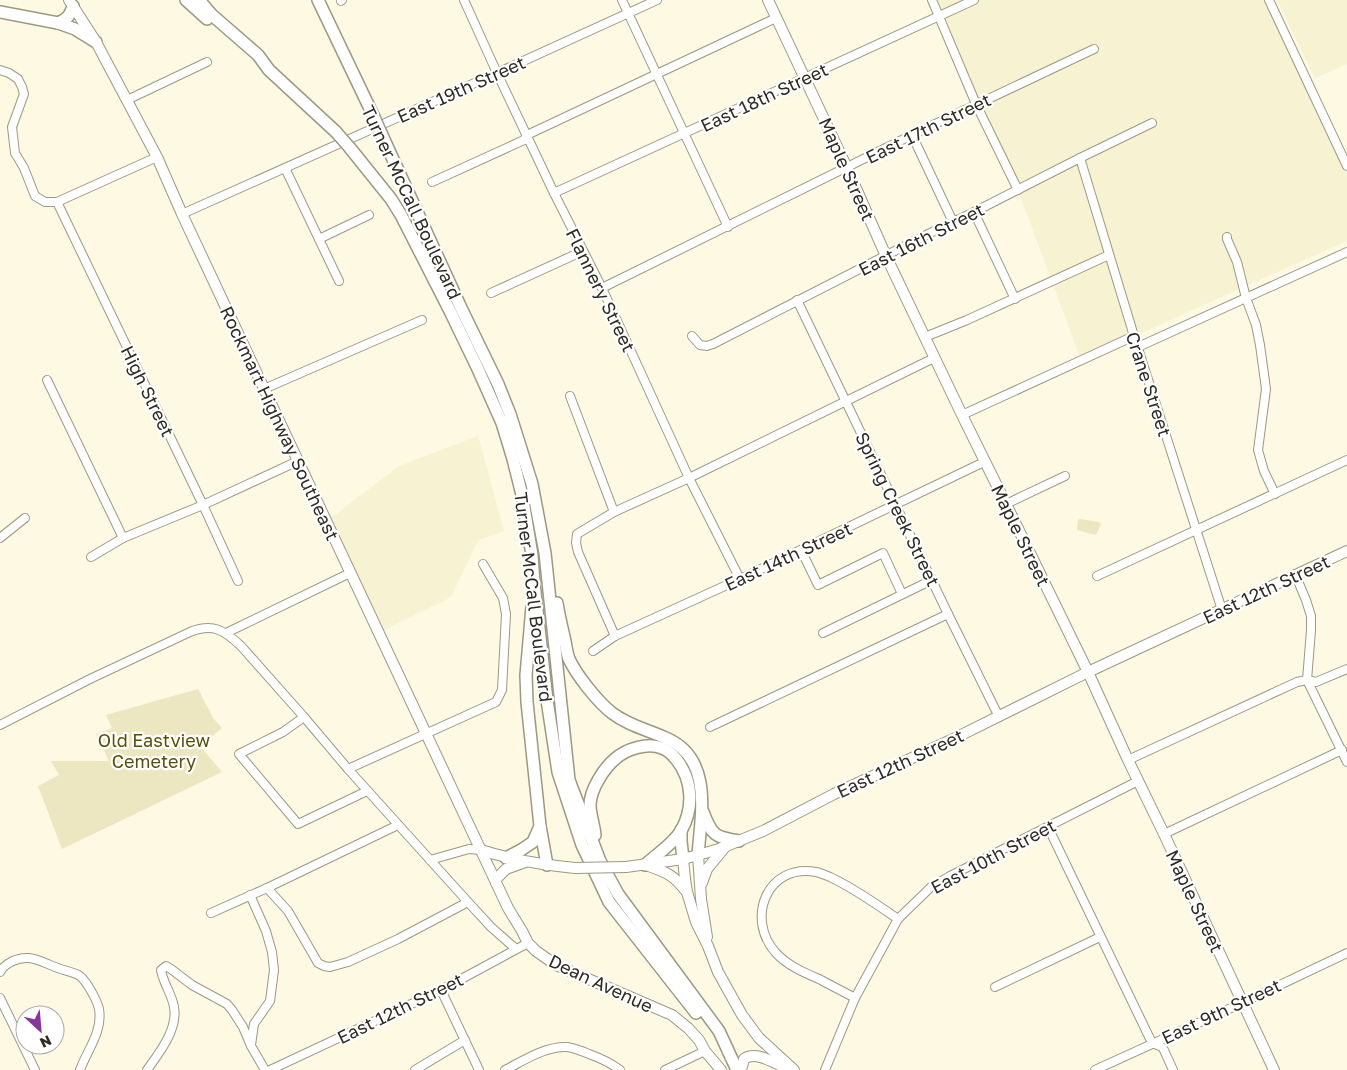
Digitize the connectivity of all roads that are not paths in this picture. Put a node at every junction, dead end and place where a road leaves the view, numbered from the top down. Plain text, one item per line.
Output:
1 (186, 0) edge
2 (199, 0) edge
3 (312, 0) edge
4 (318, 0) edge
5 (464, 0) edge
6 (622, 0) edge
7 (657, 0) edge
8 (768, 0) edge
9 (932, 0) edge
10 (974, 0) edge
11 (1269, 0) edge
12 (71, 3) edge
13 (0, 12) edge
14 (629, 14) junction
15 (939, 16) junction
16 (776, 18) junction
17 (58, 23) junction
18 (96, 42) junction
19 (1094, 50) dead end
20 (341, 51) junction
21 (207, 62) dead end
22 (0, 70) edge
23 (269, 70) junction
24 (497, 74) junction
25 (657, 74) junction
26 (804, 78) junction
27 (127, 100) junction
28 (976, 104) junction
29 (1152, 123) dead end
30 (684, 133) junction
31 (528, 135) junction
32 (912, 135) junction
33 (157, 157) junction
34 (1080, 158) junction
35 (1347, 166) edge
36 (285, 168) junction
37 (847, 168) junction
38 (432, 182) dead end
39 (1018, 190) junction
40 (554, 193) junction
41 (57, 202) junction
42 (974, 212) junction
43 (182, 214) junction
44 (369, 215) dead end
45 (953, 222) junction
46 (728, 226) junction
47 (1227, 237) dead end
48 (319, 239) junction
49 (583, 251) junction
50 (1347, 252) edge
51 (1109, 255) junction
52 (886, 256) junction
53 (339, 281) dead end
54 (602, 288) junction
55 (491, 293) dead end
56 (1246, 298) junction
57 (1015, 299) junction
58 (798, 300) junction
59 (422, 320) dead end
60 (692, 336) dead end
61 (1134, 336) junction
62 (925, 337) junction
63 (1138, 347) junction
64 (934, 358) junction
65 (47, 380) dead end
66 (264, 389) junction
67 (570, 396) dead end
68 (846, 402) junction
69 (962, 415) junction
70 (1347, 460) edge
71 (298, 461) junction
72 (984, 462) junction
73 (1065, 476) dead end
74 (689, 478) junction
75 (1274, 494) junction
76 (1006, 504) junction
77 (203, 505) junction
78 (896, 505) junction
79 (614, 512) junction
80 (25, 518) dead end
81 (1195, 530) junction
82 (0, 538) edge
83 (122, 538) junction
84 (801, 550) junction
85 (1347, 551) edge
86 (545, 553) junction
87 (92, 557) dead end
88 (483, 564) dead end
89 (350, 573) junction
90 (1294, 574) junction
91 (1097, 576) dead end
92 (740, 579) junction
93 (932, 580) junction
94 (238, 581) dead end
95 (534, 583) junction
96 (902, 594) junction
97 (1222, 610) junction
98 (948, 614) junction
99 (226, 633) junction
100 (823, 633) dead end
101 (615, 636) junction
102 (593, 651) dead end
103 (1347, 669) edge
104 (1088, 672) junction
105 (1307, 680) junction
106 (999, 716) junction
107 (304, 717) junction
108 (0, 725) edge
109 (710, 727) dead end
110 (425, 734) junction
111 (1342, 750) junction
112 (1128, 760) junction
113 (1347, 762) edge
114 (348, 770) junction
115 (1138, 781) junction
116 (367, 791) junction
117 (702, 810) junction
118 (398, 825) junction
119 (540, 826) junction
120 (1048, 827) junction
121 (681, 830) junction
122 (1164, 834) junction
123 (739, 841) junction
124 (725, 847) junction
125 (481, 850) junction
126 (698, 855) junction
127 (506, 858) junction
128 (683, 859) junction
129 (430, 860) junction
130 (600, 861) junction
131 (526, 862) junction
132 (547, 865) junction
133 (645, 865) junction
134 (496, 883) junction
135 (700, 886) junction
136 (267, 888) junction
137 (687, 892) junction
138 (250, 895) junction
139 (468, 902) junction
140 (211, 913) dead end
141 (898, 919) junction
142 (1100, 937) junction
143 (528, 943) junction
144 (708, 946) junction
145 (516, 949) junction
146 (1347, 952) edge
147 (0, 972) edge
148 (995, 986) dead end
149 (441, 990) junction
150 (0, 998) edge
151 (855, 998) junction
152 (1242, 1002) junction
153 (465, 1040) junction
154 (1152, 1043) junction
155 (251, 1046) junction
156 (705, 1051) junction
157 (35, 1070) edge
158 (80, 1070) edge
159 (147, 1070) edge
160 (264, 1070) edge
161 (270, 1070) edge
162 (415, 1070) edge
163 (479, 1070) edge
164 (505, 1070) edge
165 (620, 1070) edge
166 (665, 1070) edge
167 (721, 1070) edge
168 (731, 1070) edge
169 (737, 1070) edge
170 (741, 1070) edge
171 (790, 1070) edge
172 (794, 1070) edge
173 (825, 1070) edge
174 (1095, 1070) edge
175 (1173, 1070) edge
176 (1274, 1070) edge

1 - 23 highway
2 - 23 highway, Turner McCall Boulevard
3 - 20 highway
4 - 20 highway, Turner McCall Boulevard
5 - 24 street, Flannery Street
6 - 14 street
7 - 14 street, East 19th Street
8 - 16 main road, Maple Street
9 - 15 street
10 - 15 street, East 18th Street
11 - 35 street
12 - 17 highway
12 - 18 main road, Rockmart Highway Southeast
13 - 17 highway
14 - 24 street, East 19th Street
14 - 25 street
15 - 26 street, East 18th Street
15 - 28 street
16 - 25 street
16 - 26 main road, Maple Street
17 - 18 highway
18 - 27 main road, Rockmart Highway Southeast
19 - 28 street, East 17th Street
20 - 86 highway, Turner McCall Boulevard, bridge
21 - 27 street
22 - 41 street
23 - 95 highway, Turner McCall Boulevard, bridge
24 - 31 street, Flannery Street
24 - 36 street, East 19th Street
25 - 30 street
25 - 31 street
26 - 30 street, East 18th Street
26 - 37 main road, Maple Street
27 - 33 main road, Rockmart Highway Southeast
28 - 32 street, East 17th Street
28 - 39 street
29 - 34 street, East 16th Street
30 - 40 street, East 18th Street
30 - 46 street
31 - 38 street
31 - 40 street, Flannery Street
32 - 37 street, East 17th Street
32 - 45 street
33 - 41 street
33 - 43 main road, Rockmart Highway Southeast
34 - 39 street, East 16th Street
34 - 51 street, Crane Street
36 - 43 street, East 19th Street
36 - 48 street
37 - 46 street, East 17th Street
37 - 52 main road, Maple Street
39 - 42 street, East 16th Street
40 - 49 street, Flannery Street
41 - 77 street, High Street
42 - 45 street, East 16th Street
42 - 57 street
43 - 66 main road, Rockmart Highway Southeast
44 - 48 street
45 - 52 street, East 16th Street
46 - 54 street, East 17th Street
47 - 56 street
48 - 53 street
49 - 54 street, Flannery Street
49 - 55 street
50 - 56 street
51 - 57 street
51 - 61 street, Crane Street
52 - 58 street, East 16th Street
52 - 62 main road, Maple Street
54 - 74 street, Flannery Street
56 - 63 street
56 - 75 street
57 - 62 street
58 - 60 street, East 16th Street
58 - 68 street, Spring Creek Street
59 - 66 street
61 - 63 street, Crane Street
61 - 69 street
62 - 64 main road, Maple Street
63 - 81 street, Crane Street
64 - 68 street
64 - 69 main road, Maple Street
65 - 83 street
66 - 71 main road, Rockmart Highway Southeast
67 - 79 street
68 - 74 street
68 - 78 street, Spring Creek Street
69 - 72 main road, Maple Street
70 - 75 street
71 - 77 street
71 - 89 main road, Rockmart Highway Southeast
72 - 76 main road, Maple Street
72 - 78 street, East 14th Street
73 - 76 street
74 - 79 street
74 - 92 street, Flannery Street
75 - 81 street
76 - 104 main road, Maple Street
77 - 83 street
77 - 94 street, High Street
78 - 84 street, East 14th Street
78 - 93 street, Spring Creek Street
79 - 101 street
80 - 82 street
81 - 91 street
81 - 97 street, Crane Street
83 - 87 street
84 - 92 street, East 14th Street
84 - 96 street
85 - 90 main road, East 12th Street
86 - 117 highway
86 - 130 highway, Turner McCall Boulevard
88 - 110 street
89 - 99 street
89 - 110 main road, Rockmart Highway Southeast
90 - 97 main road, East 12th Street
90 - 105 street
92 - 101 street, East 14th Street
93 - 96 street
93 - 98 street, Spring Creek Street
95 - 119 highway
95 - 168 highway, Turner McCall Boulevard
96 - 100 street
97 - 104 main road, East 12th Street
98 - 106 street, Spring Creek Street
98 - 109 street
99 - 107 street
99 - 108 street
101 - 102 street, East 14th Street
103 - 105 street
104 - 106 main road, East 12th Street
104 - 112 main road, Maple Street
105 - 111 street
105 - 112 street
106 - 123 main road, East 12th Street
107 - 114 street
107 - 116 street
110 - 114 street
110 - 125 main road, Rockmart Highway Southeast
111 - 113 street
111 - 122 street
112 - 115 main road, Maple Street
114 - 116 street
115 - 120 street, East 10th Street
115 - 122 main road, Maple Street
116 - 118 street
117 - 123 highway
117 - 126 highway
118 - 129 street
118 - 136 street
119 - 127 highway
119 - 132 highway
120 - 141 street, East 10th Street
120 - 142 street
121 - 128 highway
121 - 130 highway
121 - 133 highway
122 - 152 main road, Maple Street
123 - 124 main road, East 12th Street
124 - 126 main road, East 12th Street
124 - 135 main road
125 - 127 main road, East 12th Street
125 - 129 street, East 12th Street
125 - 134 main road, Dean Avenue
126 - 128 main road, East 12th Street
126 - 135 main road
127 - 131 main road, East 12th Street
128 - 133 main road, East 12th Street
128 - 137 main road
129 - 139 street
130 - 169 highway, Turner McCall Boulevard
131 - 132 main road, East 12th Street
131 - 134 main road
132 - 133 main road, East 12th Street, bridge
133 - 137 main road
134 - 143 main road, Dean Avenue
135 - 144 main road
136 - 138 street
136 - 139 street
137 - 144 main road
138 - 140 street
138 - 155 street
139 - 145 street
141 - 151 street, East 10th Street
141 - 151 street
142 - 148 street
142 - 154 street
143 - 145 street, East 12th Street
143 - 156 main road, Dean Avenue
144 - 172 main road
145 - 149 street, East 12th Street
146 - 152 street, East 9th Street
147 - 158 street
149 - 153 street
149 - 161 street, East 12th Street
150 - 157 street
151 - 173 street, East 10th Street
152 - 154 street, East 9th Street
152 - 176 main road, Maple Street
153 - 162 street
153 - 163 street
154 - 174 street, East 9th Street
154 - 175 street
155 - 159 street
155 - 160 street
156 - 166 street
156 - 167 main road, Dean Avenue
164 - 165 street
170 - 171 main road

